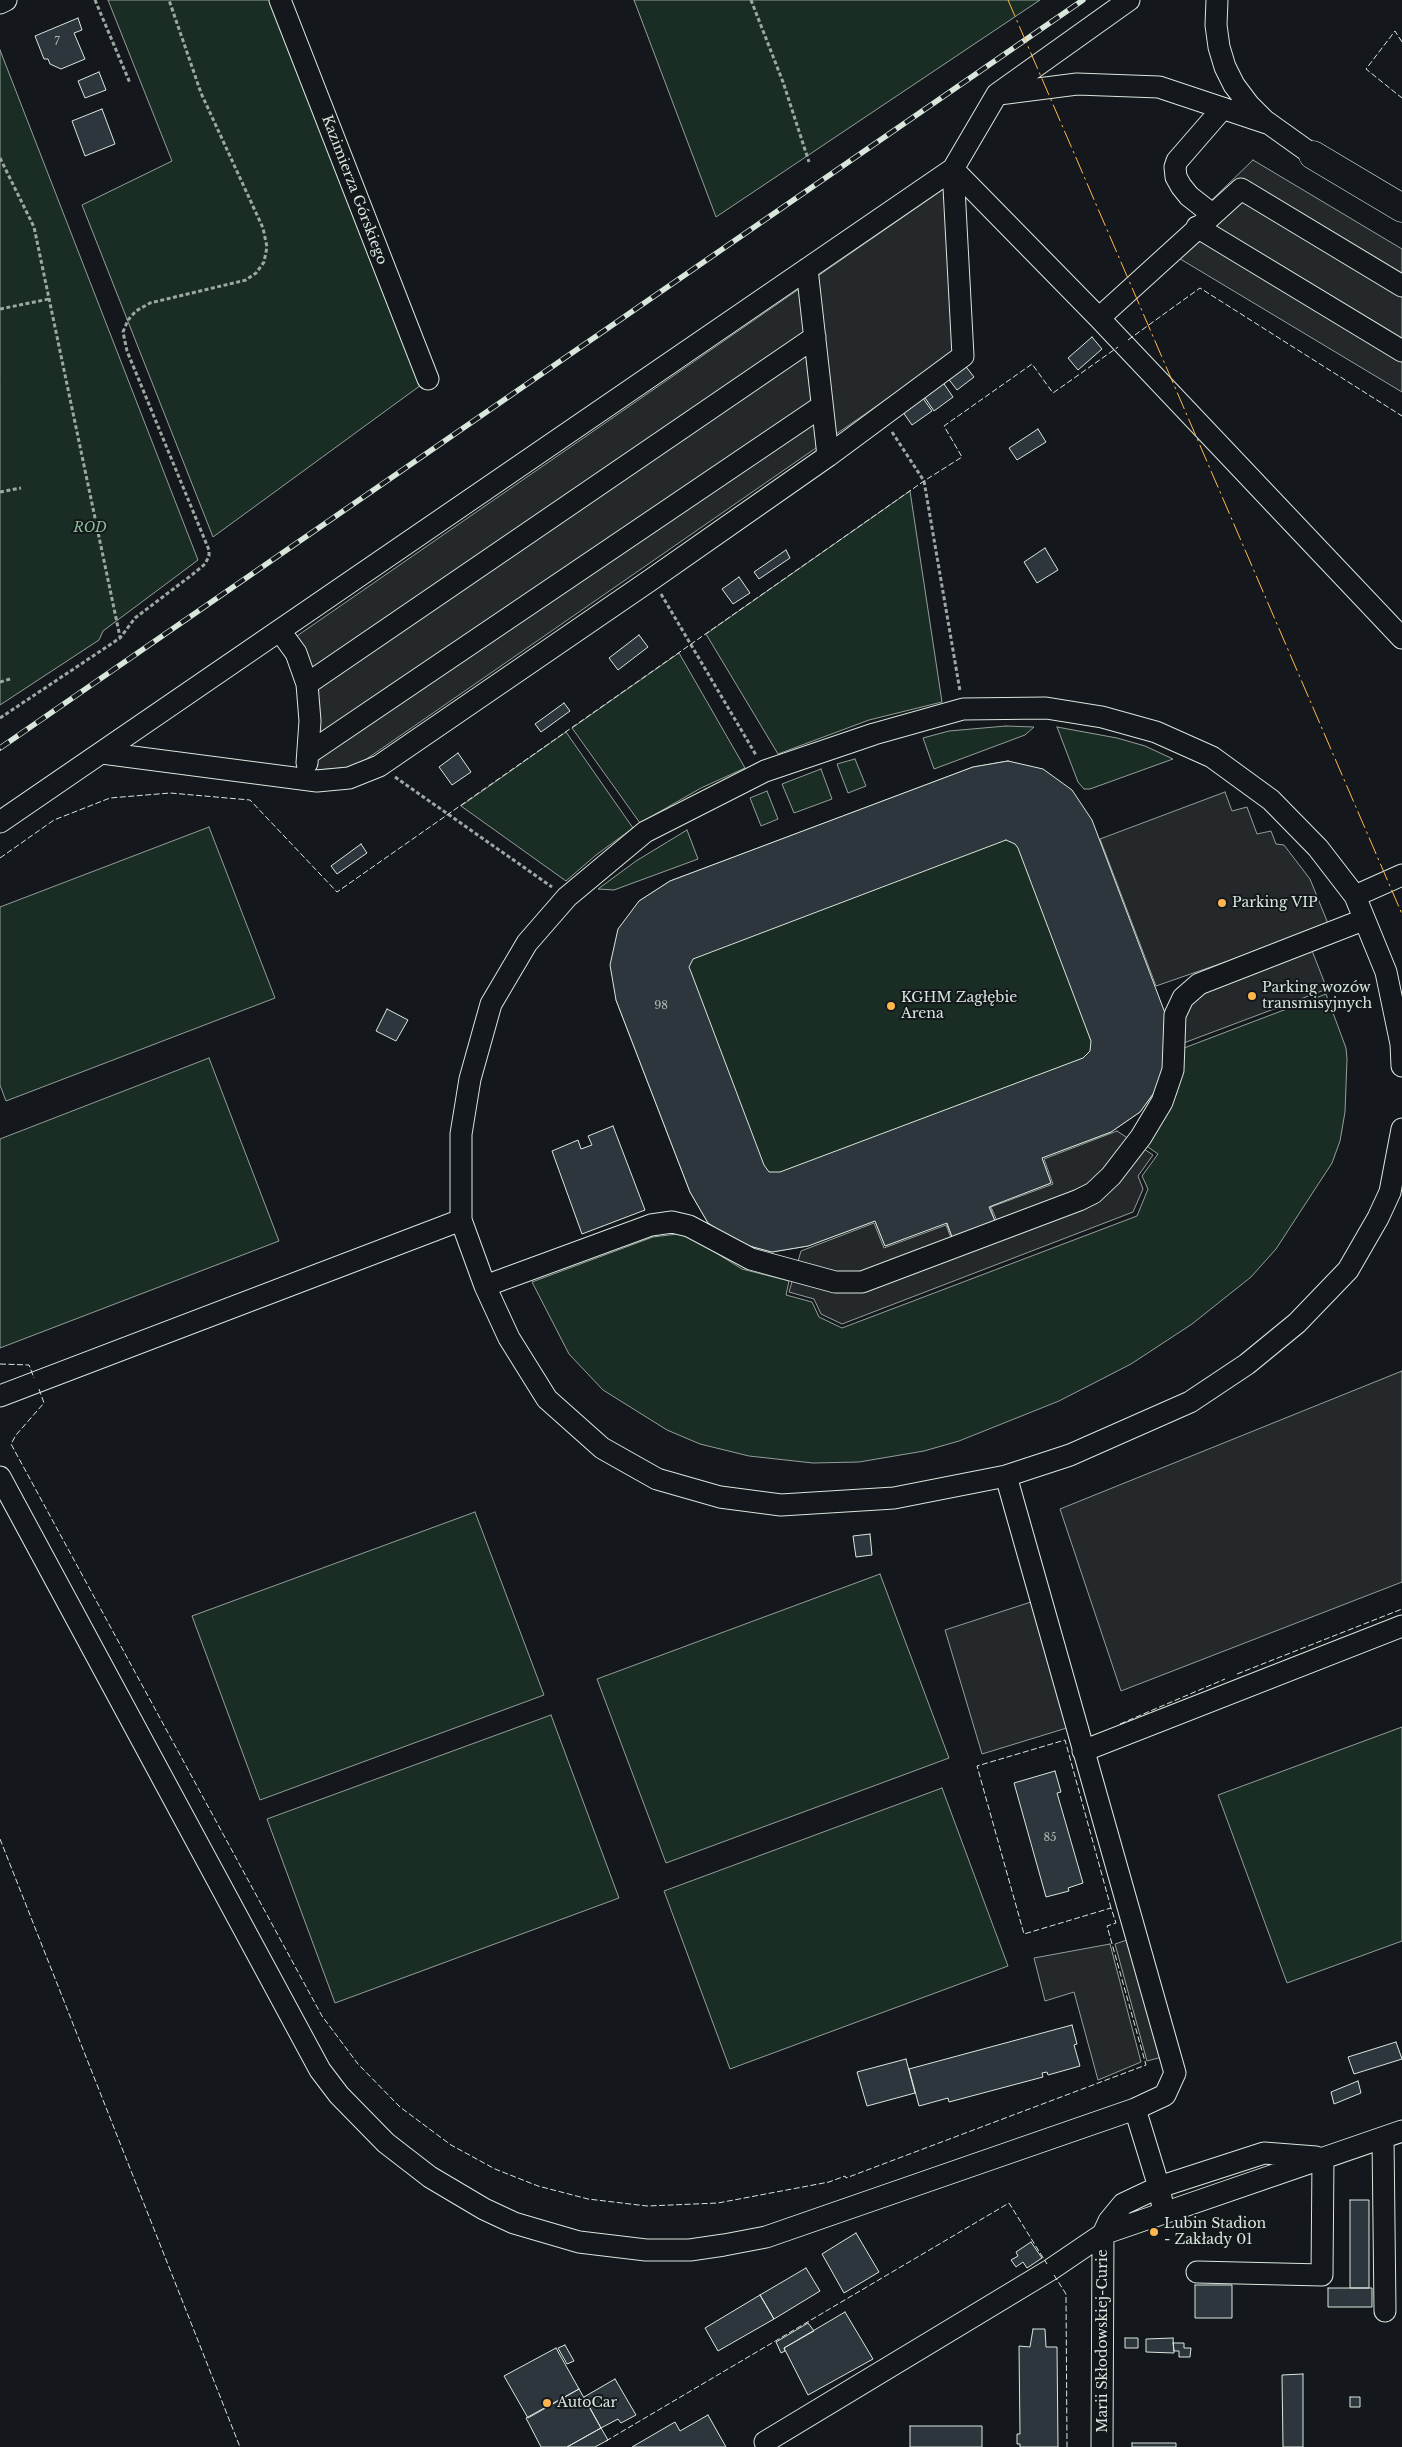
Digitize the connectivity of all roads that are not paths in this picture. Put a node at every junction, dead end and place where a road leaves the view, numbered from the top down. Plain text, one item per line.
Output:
1 (6, 0) edge
2 (280, 0) edge
3 (1129, 0) edge
4 (1217, 0) edge
5 (0, 3) edge
6 (998, 94) junction
7 (1223, 108) junction
8 (1267, 123) junction
9 (1313, 155) joint
10 (953, 169) junction
11 (1402, 208) edge
12 (1204, 221) junction
13 (807, 269) junction
14 (1402, 286) edge
15 (1099, 318) junction
16 (815, 337) junction
17 (1402, 351) edge
18 (428, 379) dead end
19 (822, 406) junction
20 (828, 456) junction
21 (280, 631) junction
22 (1402, 638) edge
23 (307, 684) junction
24 (102, 753) junction
25 (308, 753) junction
26 (304, 778) junction
27 (0, 822) edge
28 (1402, 876) edge
29 (1355, 896) junction
30 (1363, 920) junction
31 (1402, 1066) edge
32 (1402, 1128) edge
33 (461, 1220) junction
34 (485, 1286) junction
35 (0, 1396) edge
36 (1006, 1476) junction
37 (0, 1477) edge
38 (1402, 1626) edge
39 (1083, 1751) junction
40 (1136, 2109) junction
41 (1392, 2134) edge
42 (1324, 2158) junction
43 (1159, 2187) junction
44 (1164, 2213) junction
45 (1103, 2234) junction
46 (1197, 2272) dead end
47 (1385, 2310) dead end
48 (765, 2442) dead end
49 (1102, 2447) edge

1 - 5 street
2 - 18 street, Kazimierza Górskiego
3 - 6 street
4 - 8 street
6 - 7 street
6 - 10 street
7 - 8 street
7 - 12 street
8 - 9 street
9 - 11 main road
10 - 13 street
10 - 15 street
10 - 20 street
12 - 14 street
12 - 15 street
12 - 17 street
13 - 16 street
13 - 21 street
15 - 22 street
16 - 19 street
16 - 23 street
19 - 20 street
19 - 25 street
20 - 26 street
21 - 23 street
21 - 24 street
23 - 25 street
24 - 26 street
24 - 27 street
25 - 26 street
28 - 29 street
29 - 30 street
29 - 33 street
30 - 31 street
30 - 34 street
32 - 36 street
33 - 34 street
33 - 35 street
34 - 36 street
36 - 39 street
37 - 40 street
38 - 39 street
39 - 40 street
40 - 43 street
41 - 42 street, Marii Skłodowskiej-Curie
41 - 47 street
42 - 43 street, Marii Skłodowskiej-Curie
42 - 44 street, Marii Skłodowskiej-Curie
42 - 46 street
43 - 44 street
43 - 45 street, Marii Skłodowskiej-Curie
44 - 45 street, Marii Skłodowskiej-Curie
45 - 48 street
45 - 49 street, Marii Skłodowskiej-Curie

